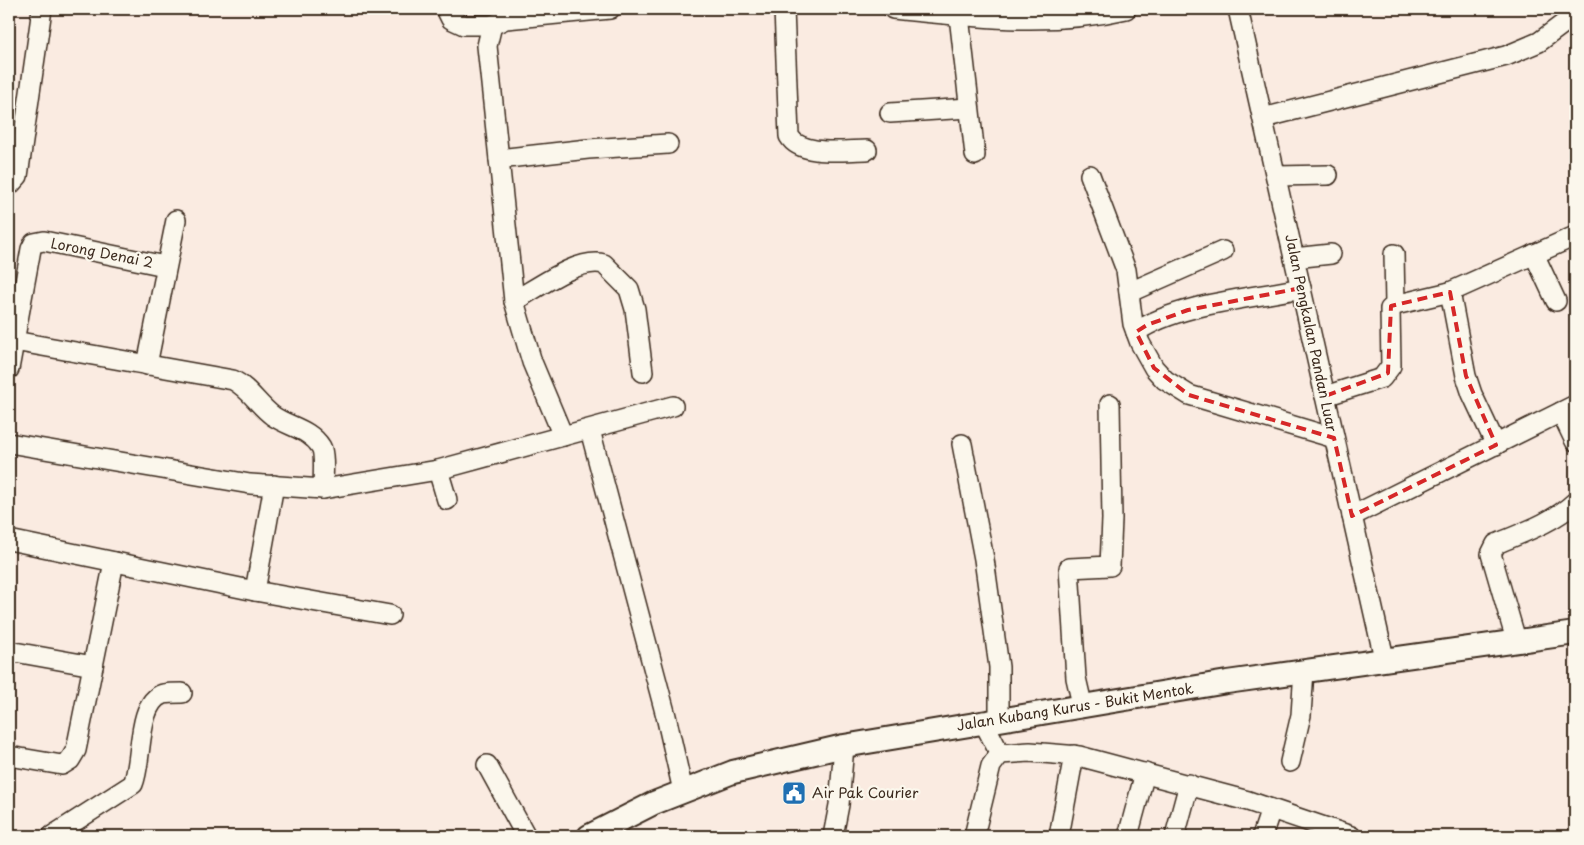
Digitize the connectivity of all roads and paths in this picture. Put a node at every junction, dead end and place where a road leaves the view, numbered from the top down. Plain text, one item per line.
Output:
1 (42, 9) edge
2 (446, 9) edge
3 (610, 9) edge
4 (784, 9) edge
5 (893, 9) edge
6 (1126, 9) edge
7 (1238, 9) edge
8 (1575, 15) edge
9 (959, 16) junction
10 (479, 25) junction
11 (969, 108) junction
12 (890, 113) dead end
13 (1263, 118) junction
14 (668, 144) dead end
15 (866, 150) dead end
16 (974, 155) dead end
17 (499, 158) junction
18 (1090, 175) dead end
19 (1328, 175) dead end
20 (1276, 176) junction
21 (9, 186) edge
22 (176, 220) dead end
23 (1575, 236) edge
24 (1223, 251) dead end
25 (1332, 254) dead end
26 (1394, 254) dead end
27 (1534, 254) junction
28 (1294, 258) junction
29 (166, 266) junction
30 (1301, 288) junction
31 (1130, 292) junction
32 (1450, 292) junction
33 (514, 301) junction
34 (1556, 301) dead end
35 (1395, 305) junction
36 (1136, 332) junction
37 (14, 341) junction
38 (147, 365) junction
39 (9, 369) edge
40 (644, 372) dead end
41 (1325, 396) junction
42 (1110, 404) dead end
43 (674, 406) dead end
44 (1568, 409) edge
45 (590, 430) junction
46 (563, 436) junction
47 (1334, 438) junction
48 (1575, 441) edge
49 (9, 443) edge
50 (962, 444) dead end
51 (1496, 445) junction
52 (438, 470) junction
53 (274, 485) junction
54 (323, 489) junction
55 (447, 500) dead end
56 (1575, 502) edge
57 (1352, 516) junction
58 (9, 540) edge
59 (114, 562) junction
60 (255, 591) junction
61 (390, 616) dead end
62 (1566, 634) edge
63 (1516, 640) junction
64 (9, 651) edge
65 (1384, 658) junction
66 (93, 666) junction
67 (1304, 670) junction
68 (182, 693) dead end
69 (1082, 704) junction
70 (991, 720) junction
71 (844, 746) junction
72 (1000, 754) junction
73 (1074, 755) junction
74 (9, 756) edge
75 (1290, 762) dead end
76 (486, 765) dead end
77 (1145, 773) junction
78 (1188, 784) junction
79 (680, 792) junction
80 (1271, 809) junction
81 (52, 836) edge
82 (526, 836) edge
83 (589, 836) edge
84 (833, 836) edge
85 (974, 836) edge
86 (1059, 836) edge
87 (1128, 836) edge
88 (1175, 836) edge
89 (1262, 836) edge
90 (1348, 836) edge

1 - 21 street
2 - 10 street
3 - 10 street
4 - 15 street
5 - 9 street
6 - 9 street
7 - 13 street, Jalan Pengkalan Pandan Luar
8 - 13 street
9 - 11 street
10 - 17 street
11 - 12 street
11 - 16 street
13 - 20 street, Jalan Pengkalan Pandan Luar
14 - 17 street
17 - 33 street
18 - 31 street
19 - 20 street
20 - 28 street, Jalan Pengkalan Pandan Luar
22 - 29 street
23 - 27 street
24 - 31 street
25 - 28 street
26 - 35 street
27 - 32 street
27 - 34 street
28 - 30 street, Jalan Pengkalan Pandan Luar
29 - 37 street, Lorong Denai 2
29 - 38 street
30 - 36 street
30 - 41 street, Jalan Pengkalan Pandan Luar
31 - 36 street
32 - 35 street
32 - 51 street
33 - 40 street
33 - 46 street
35 - 41 street
36 - 47 street
37 - 38 street
37 - 39 street
38 - 54 street
41 - 47 street, Jalan Pengkalan Pandan Luar
42 - 69 street
43 - 45 street
44 - 48 street
44 - 51 street
45 - 46 street
45 - 79 street
46 - 52 street
47 - 57 street, Jalan Pengkalan Pandan Luar
49 - 53 street
50 - 70 street
51 - 57 street
52 - 54 street
52 - 55 street
53 - 54 street
53 - 60 street
56 - 63 street
57 - 65 street, Jalan Pengkalan Pandan Luar
58 - 59 street
59 - 60 street
59 - 66 street
60 - 61 street
62 - 63 main road, Jalan Kubang Kurus - Bukit Mentok
63 - 65 main road, Jalan Kubang Kurus - Bukit Mentok
64 - 66 street
65 - 67 main road, Jalan Kubang Kurus - Bukit Mentok
66 - 74 street
67 - 69 main road, Jalan Kubang Kurus - Bukit Mentok
67 - 75 street
68 - 81 street
69 - 70 main road, Jalan Kubang Kurus - Bukit Mentok
70 - 71 main road, Jalan Kubang Kurus - Bukit Mentok
70 - 72 street
71 - 79 main road, Jalan Kubang Kurus - Bukit Mentok
71 - 84 street
72 - 73 street
72 - 85 street
73 - 77 street
73 - 86 street
76 - 82 street
77 - 78 street
77 - 87 street
78 - 80 street
78 - 88 street
79 - 83 main road, Jalan Kubang Kurus - Bukit Mentok
80 - 89 street
80 - 90 street

